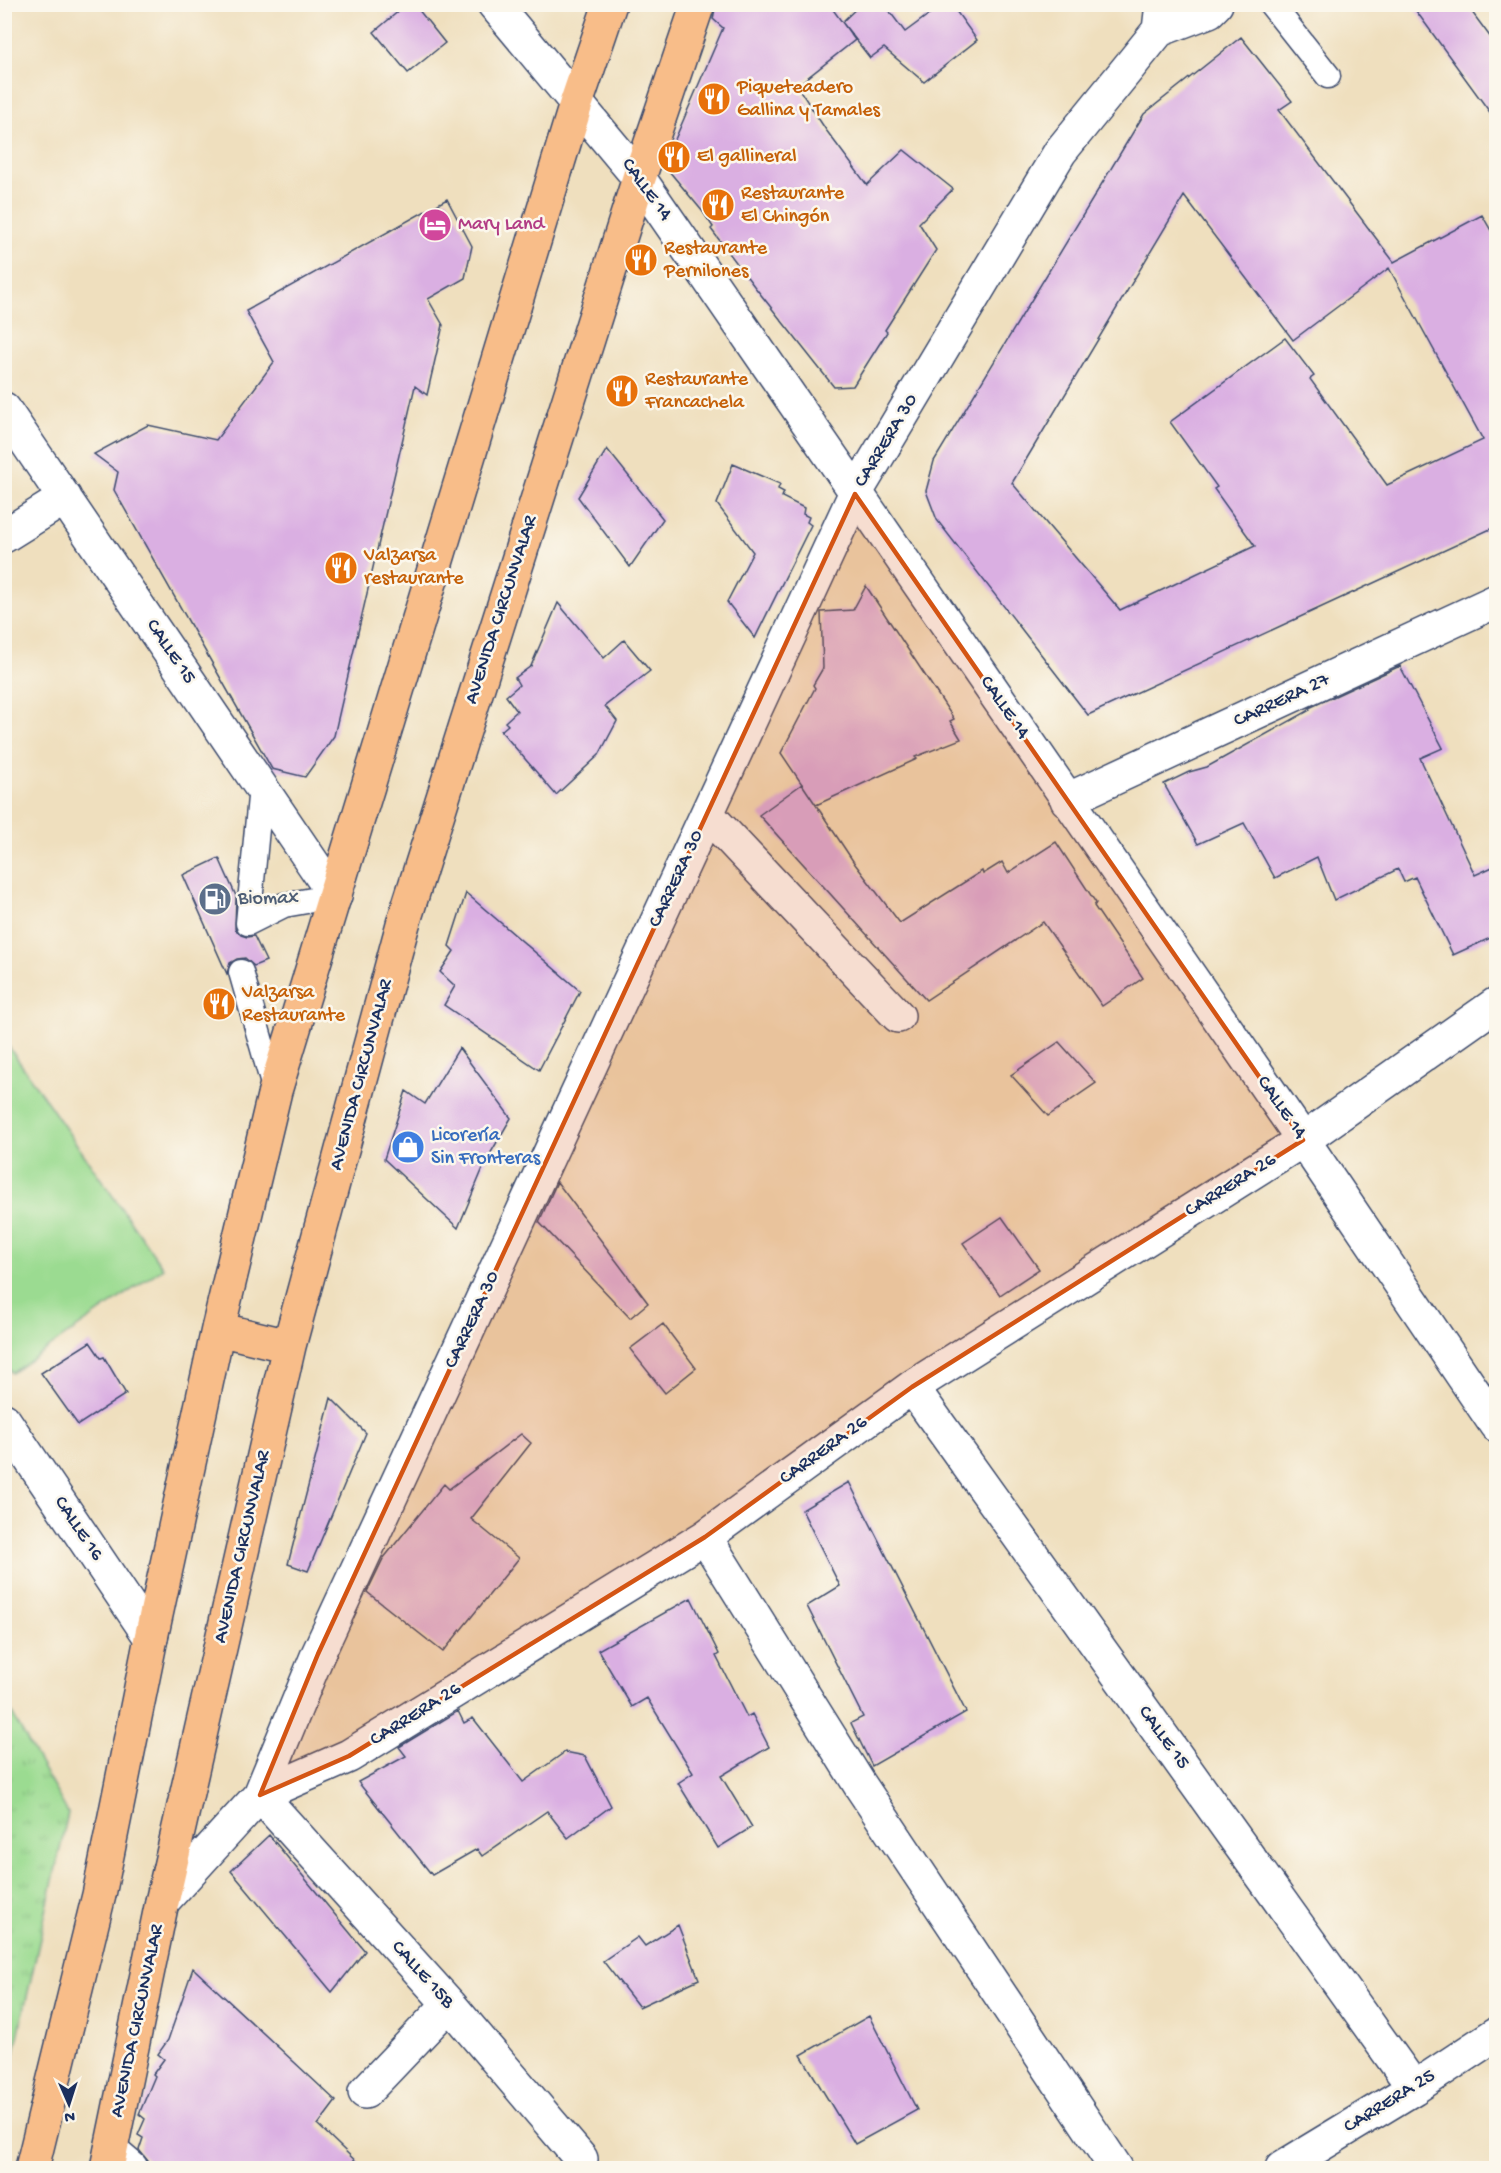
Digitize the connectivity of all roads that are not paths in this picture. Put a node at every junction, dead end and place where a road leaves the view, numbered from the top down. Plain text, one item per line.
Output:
1 (494, 4) edge
2 (610, 4) edge
3 (698, 4) edge
4 (1216, 4) edge
5 (1271, 4) edge
6 (1161, 17) edge
7 (1328, 76) dead end
8 (576, 104) junction
9 (639, 178) junction
10 (4, 409) edge
11 (855, 494) junction
12 (65, 498) junction
13 (4, 536) edge
14 (1497, 601) edge
15 (261, 787) junction
16 (1067, 800) junction
17 (707, 814) junction
18 (334, 896) junction
19 (241, 972) dead end
20 (1497, 1004) edge
21 (898, 1016) dead end
22 (275, 1091) junction
23 (1303, 1140) junction
24 (218, 1329) junction
25 (289, 1346) junction
26 (912, 1387) junction
27 (4, 1420) edge
28 (1497, 1425) edge
29 (705, 1536) junction
30 (151, 1638) junction
31 (260, 1795) junction
32 (162, 1902) junction
33 (449, 2004) junction
34 (1497, 2034) edge
35 (1414, 2088) junction
36 (365, 2092) dead end
37 (581, 2159) dead end
38 (116, 2163) edge
39 (32, 2169) edge
40 (1116, 2169) edge
41 (1282, 2169) edge

1 - 8 street, CALLE 14
2 - 8 highway
3 - 9 highway, AVENIDA CIRCUNVALAR
4 - 6 street
5 - 7 lane
6 - 11 street, CARRERA 30
8 - 9 street, CALLE 14
8 - 18 highway
9 - 11 street, CALLE 14
9 - 25 highway, AVENIDA CIRCUNVALAR
10 - 12 street, CALLE 15
11 - 16 street, CALLE 14
11 - 17 street, CARRERA 30
12 - 13 street
12 - 15 street, CALLE 15
14 - 16 street, CARRERA 27
15 - 18 street, CALLE 15
15 - 18 lane
16 - 23 street, CALLE 14
17 - 21 street
17 - 31 street, CARRERA 30
18 - 22 highway
19 - 22 lane
20 - 23 street, CARRERA 26
22 - 24 highway
23 - 26 street, CARRERA 26
23 - 28 street, CALLE 14
24 - 25 highway
24 - 30 highway
25 - 32 highway, AVENIDA CIRCUNVALAR
26 - 29 street, CARRERA 26
26 - 35 street, CALLE 15
27 - 30 street, CALLE 16
29 - 31 street, CARRERA 26
29 - 40 street
30 - 39 highway
31 - 32 street, CARRERA 26
31 - 33 street, CALLE 15B
32 - 38 highway, AVENIDA CIRCUNVALAR
33 - 36 street
33 - 37 street, CALLE 15B
34 - 35 street, CARRERA 25
35 - 41 street, CARRERA 25

